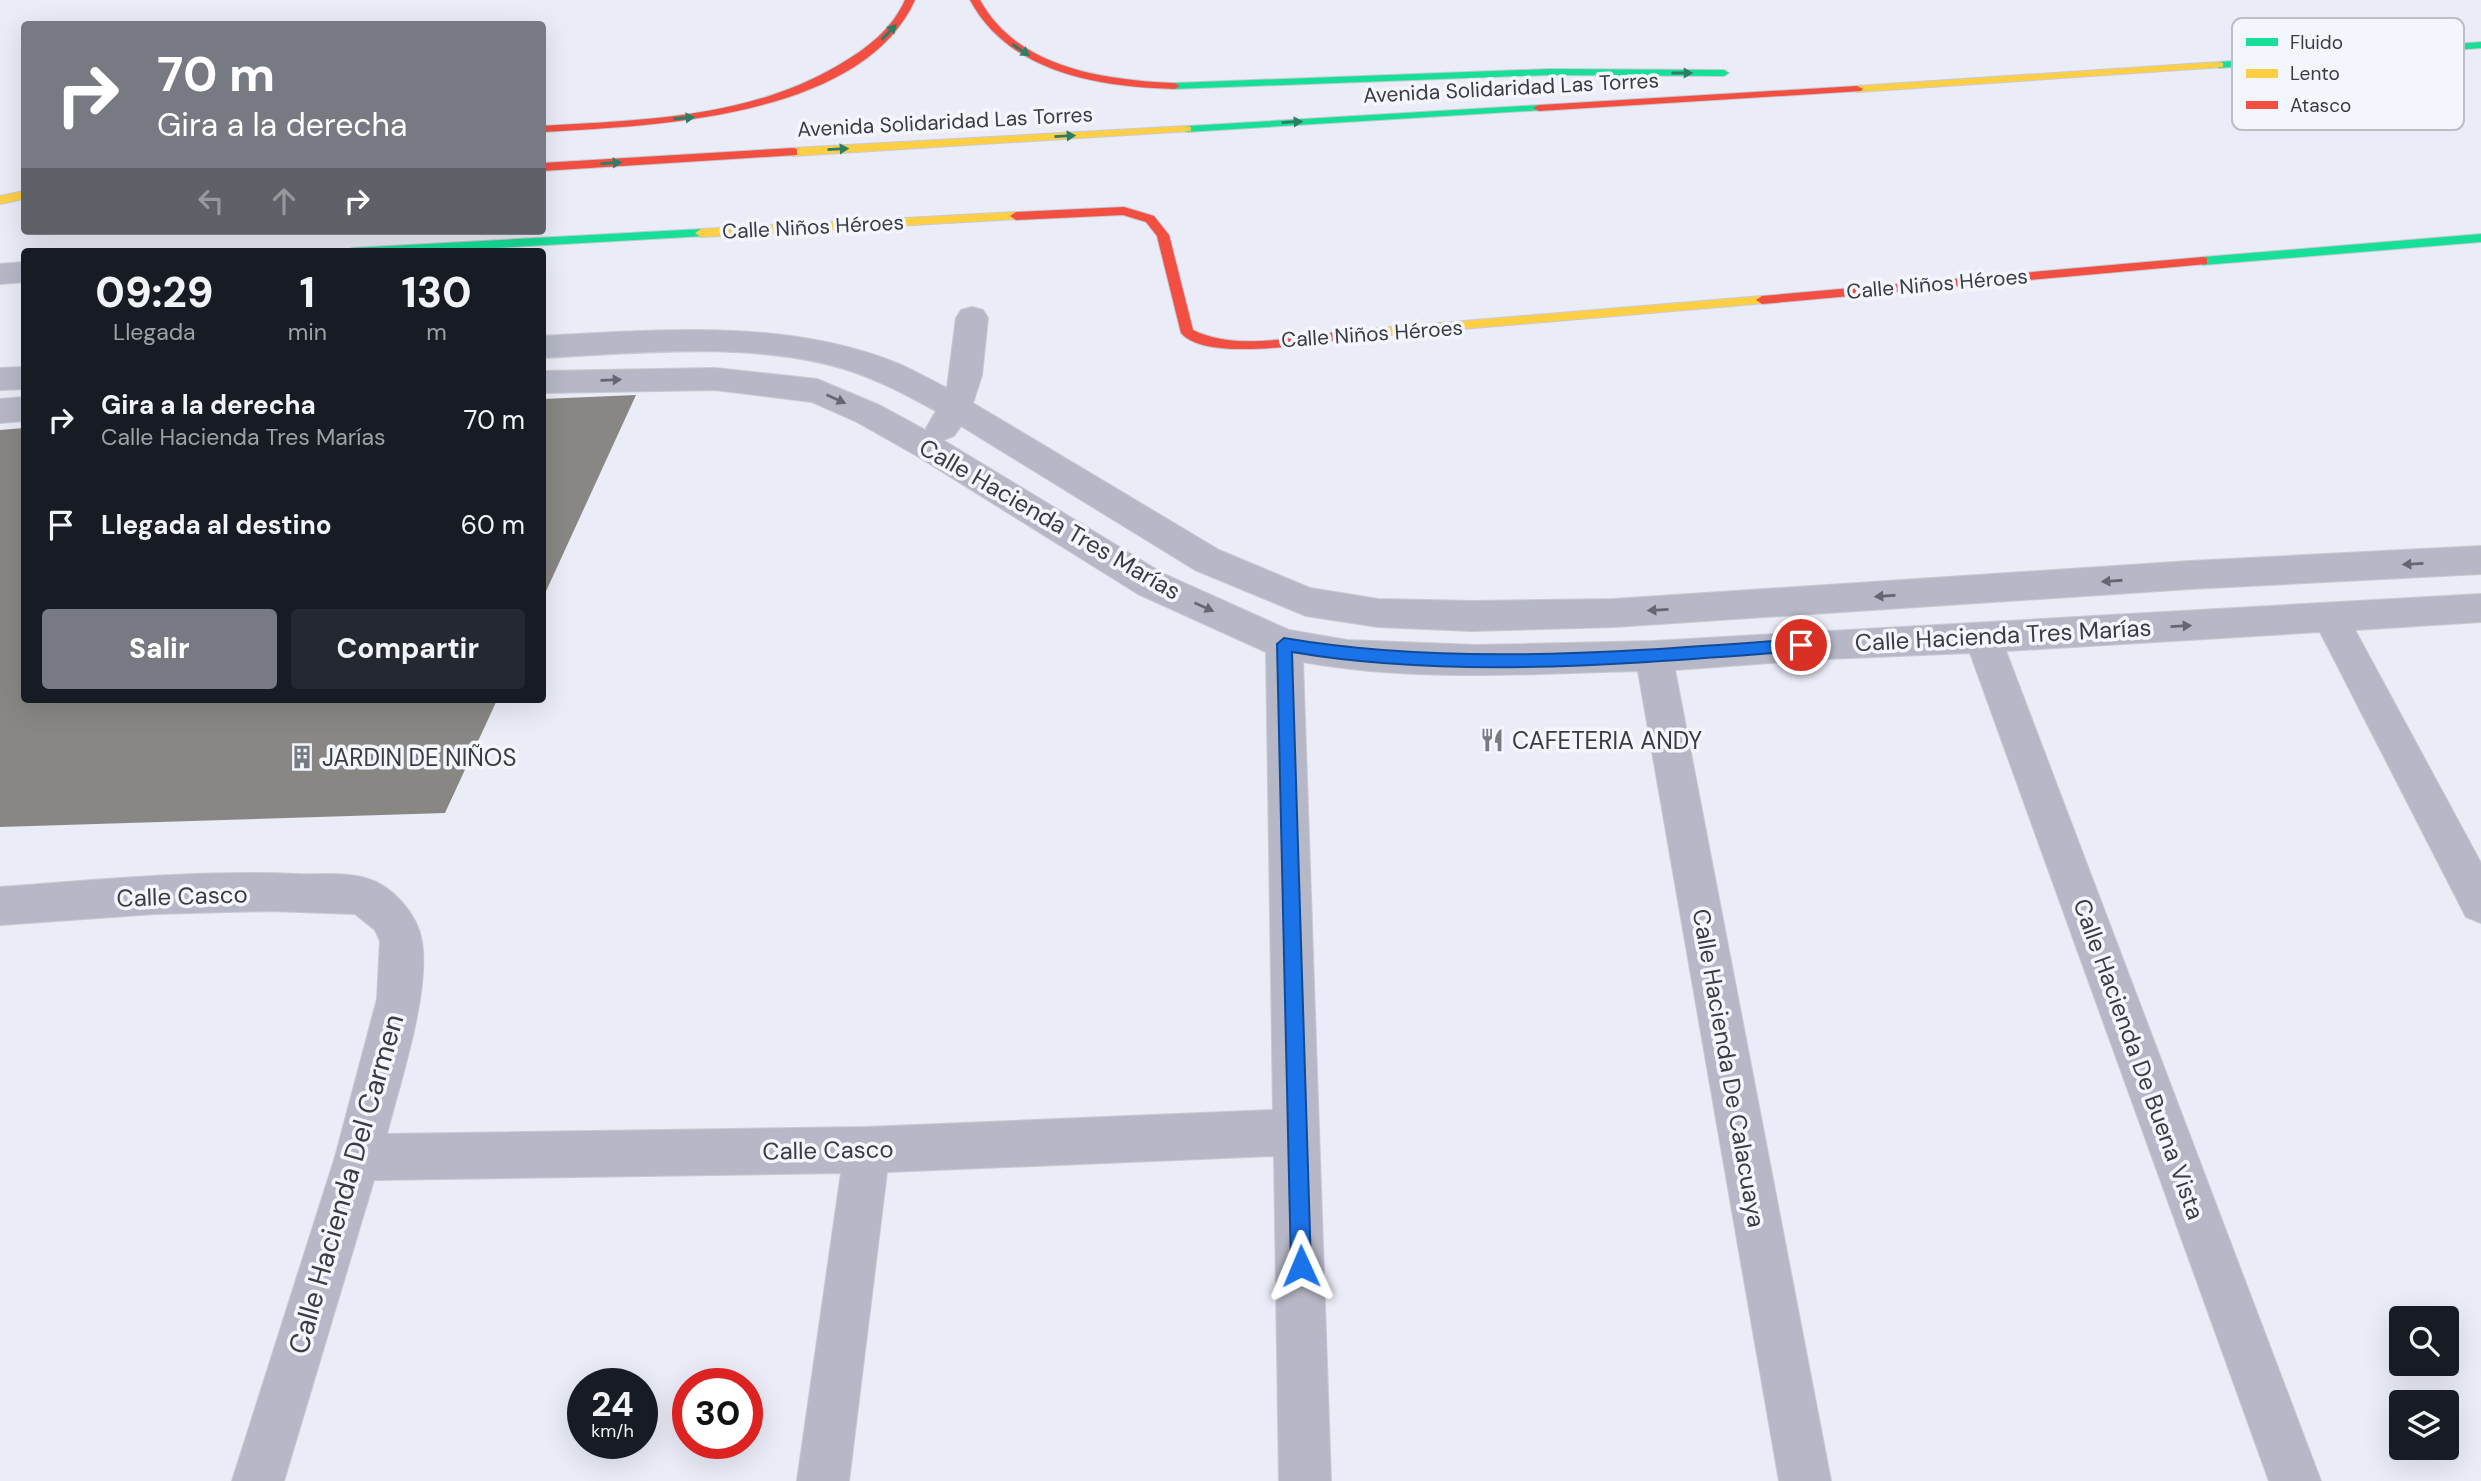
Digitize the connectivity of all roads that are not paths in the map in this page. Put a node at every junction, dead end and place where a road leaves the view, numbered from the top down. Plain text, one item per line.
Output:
1 (910, 0) edge
2 (975, 0) edge
3 (2232, 64) edge
4 (1747, 73) dead end
5 (1831, 74) dead end
6 (2096, 75) junction
7 (546, 129) edge
8 (546, 167) edge
9 (21, 197) edge
10 (0, 200) edge
11 (2481, 239) edge
12 (426, 248) edge
13 (21, 272) edge
14 (0, 274) edge
15 (972, 318) dead end
16 (546, 347) edge
17 (21, 378) edge
18 (0, 379) edge
19 (546, 382) edge
20 (957, 408) junction
21 (21, 409) edge
22 (0, 411) edge
23 (929, 447) junction
24 (2479, 563) edge
25 (1812, 601) junction
26 (2481, 608) edge
27 (2330, 617) junction
28 (1983, 638) junction
29 (1826, 643) junction
30 (1284, 644) junction
31 (1654, 656) junction
32 (363, 896) joint
33 (2481, 904) edge
34 (1, 908) edge
35 (1298, 1132) junction
36 (867, 1150) junction
37 (358, 1157) junction
38 (258, 1481) edge
39 (823, 1481) edge
40 (1305, 1481) edge
41 (1805, 1481) edge
42 (2295, 1481) edge

7 -> 1 main road
2 -> 4 main road
3 - 6 main road, Avenida Solidaridad Las Torres
5 - 6 main road
8 -> 6 main road, Avenida Solidaridad Las Torres
9 - 10 main road
11 - 12 main road, Calle Niños Héroes
13 - 14 street
15 - 20 street
16 - 20 street, Calle Hacienda Tres Marías
17 - 18 street
19 -> 23 street, Calle Hacienda Tres Marías
20 - 23 street
25 -> 20 street, Calle Hacienda Tres Marías
21 - 22 street
23 -> 30 street, Calle Hacienda Tres Marías
24 -> 25 street, Calle Hacienda Tres Marías
25 - 29 street
26 - 27 street, Calle Hacienda Tres Marías
28 -> 27 street, Calle Hacienda Tres Marías
27 - 33 street
28 - 29 street, Calle Hacienda Tres Marías
28 - 42 street, Calle Hacienda De Buena Vista
29 - 31 street, Calle Hacienda Tres Marías
30 - 31 street, Calle Hacienda Tres Marías
30 - 35 street
31 - 41 street, Calle Hacienda De Calacuaya
32 - 34 street, Calle Casco
32 - 37 street, Calle Hacienda Del Carmen
35 - 36 street, Calle Casco
35 - 40 street
36 - 37 street, Calle Casco
36 - 39 street
37 - 38 street, Calle Hacienda Del Carmen

